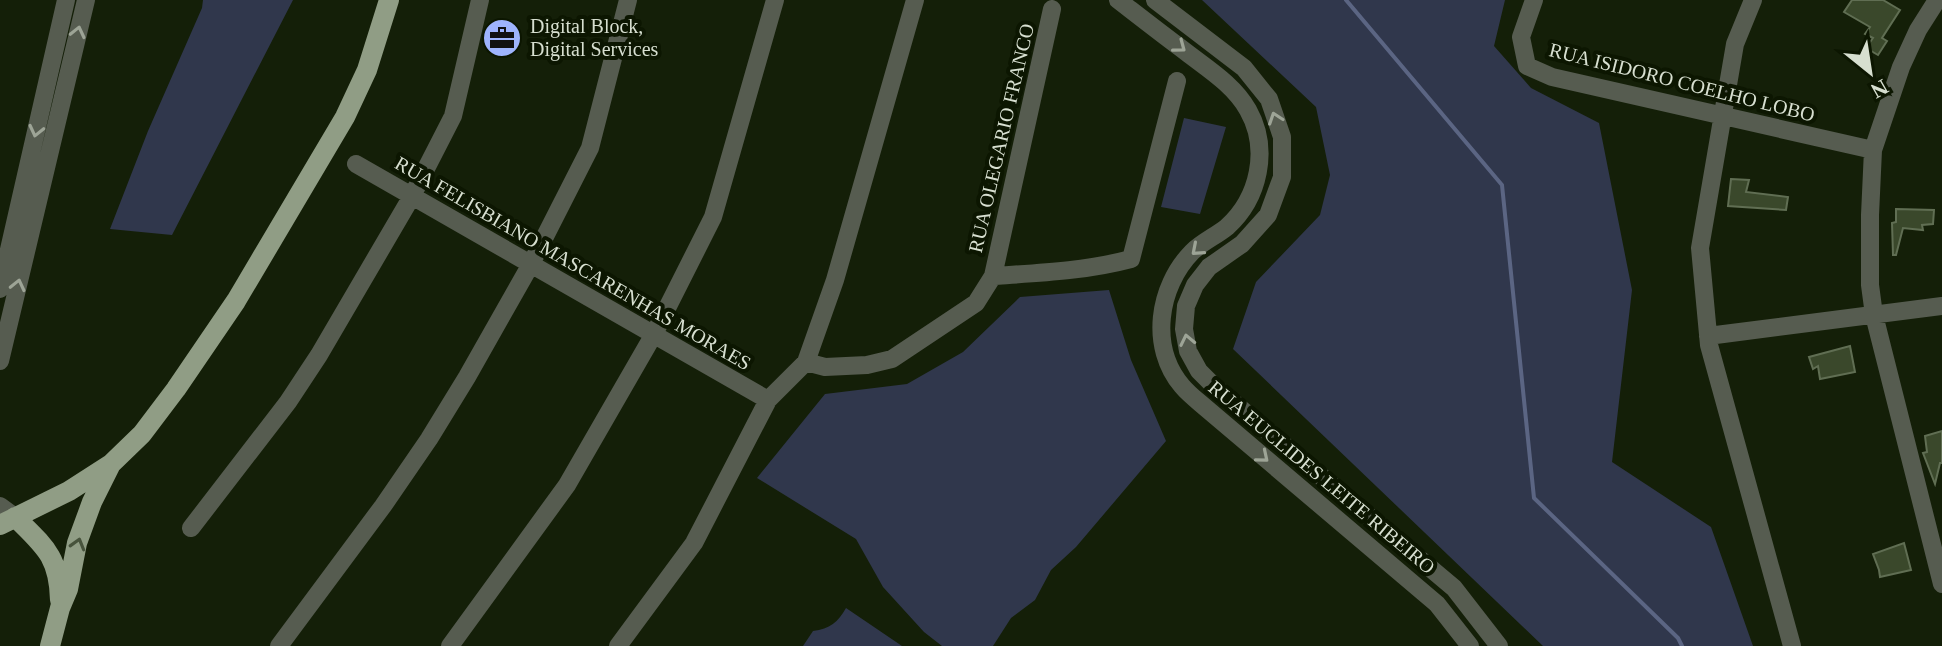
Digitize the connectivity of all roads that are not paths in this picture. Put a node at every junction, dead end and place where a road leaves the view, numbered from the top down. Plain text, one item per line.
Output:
1 (66, 0) edge
2 (86, 0) edge
3 (389, 0) edge
4 (480, 0) edge
5 (628, 0) edge
6 (775, 0) edge
7 (915, 0) edge
8 (1118, 0) edge
9 (1155, 0) edge
10 (1534, 0) edge
11 (1753, 0) edge
12 (1937, 0) edge
13 (1052, 9) dead end
14 (1177, 81) dead end
15 (1723, 116) junction
16 (1873, 150) junction
17 (356, 164) dead end
18 (412, 196) junction
19 (531, 264) junction
20 (993, 276) junction
21 (0, 289) edge
22 (1942, 306) edge
23 (1874, 315) junction
24 (654, 334) junction
25 (1708, 336) junction
26 (0, 361) edge
27 (806, 362) junction
28 (768, 400) junction
29 (111, 464) junction
30 (5, 516) edge
31 (191, 528) dead end
32 (1942, 584) edge
33 (60, 608) junction
34 (50, 646) edge
35 (279, 646) edge
36 (450, 646) edge
37 (618, 646) edge
38 (1470, 646) edge
39 (1499, 646) edge
40 (1792, 646) edge

1 -> 21 street
26 -> 2 street
3 - 29 main road
4 - 18 street
5 - 19 street
6 - 24 street
7 - 27 street
8 -> 38 street, RUA EUCLIDES LEITE RIBEIRO
39 -> 9 street, RUA EUCLIDES LEITE RIBEIRO
10 - 15 street, RUA ISIDORO COELHO LOBO
11 - 15 street
12 - 16 street
13 - 20 street, RUA OLEGARIO FRANCO
14 - 20 street
15 - 16 street, RUA ISIDORO COELHO LOBO
15 - 25 street
16 - 23 street
17 - 18 street, RUA FELISBIANO MASCARENHAS MORAES
18 - 19 street, RUA FELISBIANO MASCARENHAS MORAES
18 - 31 street
19 - 24 street, RUA FELISBIANO MASCARENHAS MORAES
19 - 35 street
20 - 27 street
22 - 23 street
23 - 25 street
23 - 32 street
24 - 28 street, RUA FELISBIANO MASCARENHAS MORAES
24 - 36 street
25 - 40 street
27 - 28 street
28 - 37 street
29 - 30 main road
33 -> 29 main road
30 - 33 main road
33 - 34 main road

